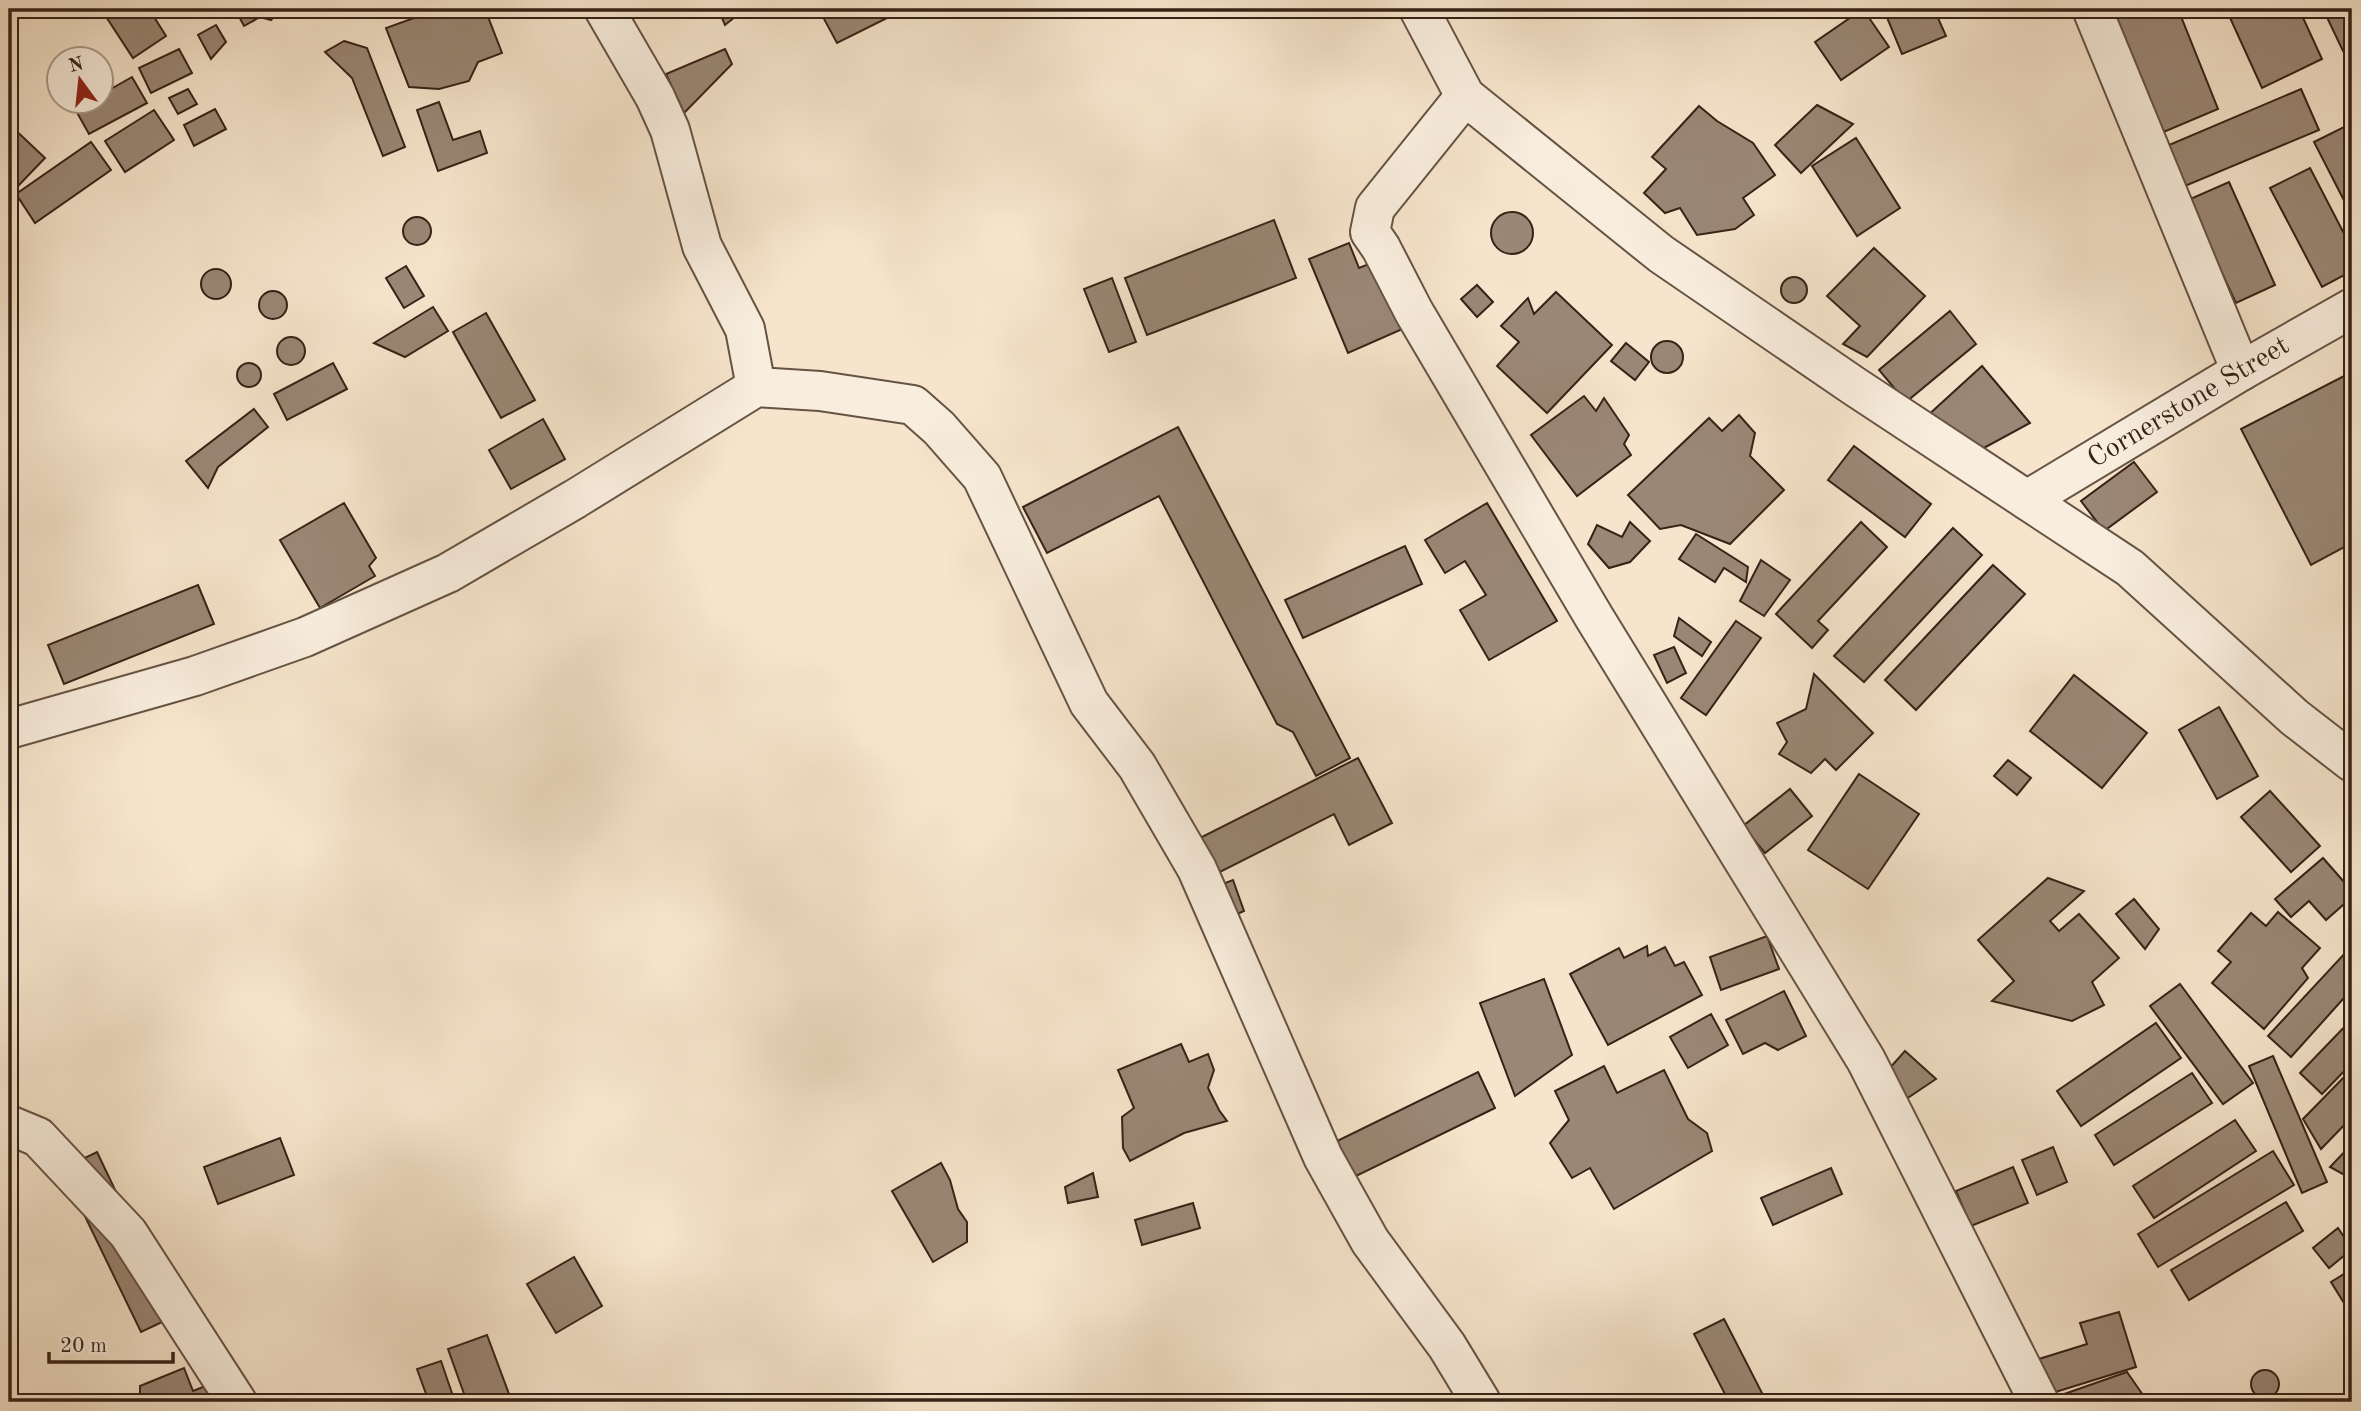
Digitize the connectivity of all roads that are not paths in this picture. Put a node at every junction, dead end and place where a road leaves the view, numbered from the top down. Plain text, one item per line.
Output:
1 (604, 9) edge
2 (1419, 9) edge
3 (2092, 9) edge
4 (1465, 96) junction
5 (2352, 308) edge
6 (2241, 371) junction
7 (756, 387) junction
8 (2027, 500) junction
9 (9, 729) edge
10 (2352, 762) edge
11 (9, 1125) edge
12 (237, 1402) edge
13 (1482, 1402) edge
14 (2039, 1402) edge

1 - 7 street
2 - 4 street
3 - 6 street
4 - 8 street
4 - 14 street
5 - 6 street, Cornerstone Street
6 - 8 street, Cornerstone Street
7 - 9 street
7 - 13 street
8 - 10 street
11 - 12 street

